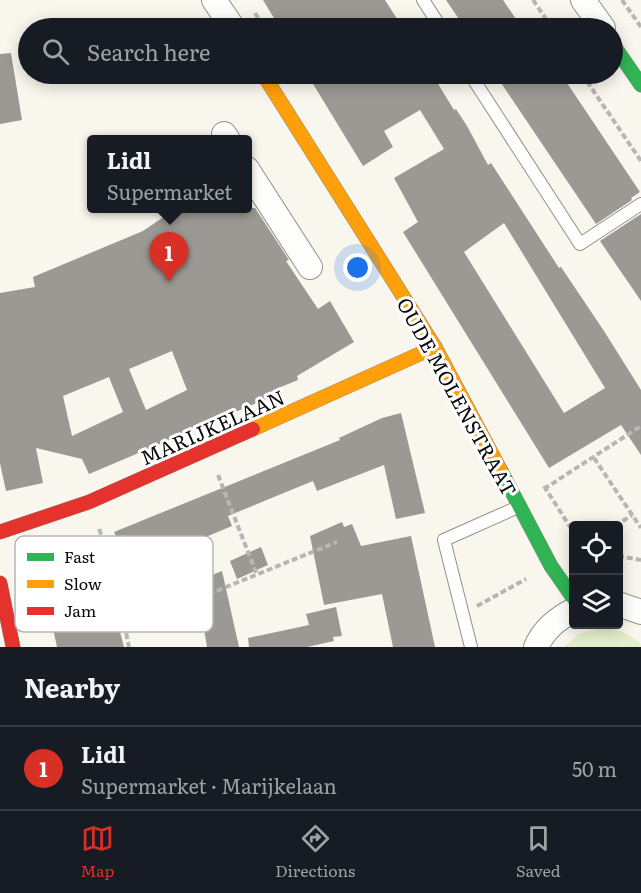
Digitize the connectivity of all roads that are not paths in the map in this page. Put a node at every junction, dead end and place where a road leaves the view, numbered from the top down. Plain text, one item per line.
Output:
1 (214, 0) edge
2 (423, 0) edge
3 (583, 0) edge
4 (226, 18) edge
5 (435, 18) edge
6 (596, 18) edge
7 (623, 59) edge
8 (269, 84) edge
9 (476, 84) edge
10 (641, 85) edge
11 (252, 177) edge
12 (641, 204) edge
13 (310, 267) dead end
14 (435, 347) junction
15 (519, 506) junction
16 (0, 532) edge
17 (0, 583) edge
18 (569, 593) edge
19 (623, 606) edge
20 (569, 612) edge
21 (641, 612) edge
22 (13, 647) edge
23 (471, 647) edge
24 (536, 647) edge

1 - 4 street
2 - 5 lane
3 - 6 street
7 - 10 street
8 - 14 street, OUDE MOLENSTRAAT
9 - 12 lane
11 - 13 street
14 - 15 street, OUDE MOLENSTRAAT
14 - 16 street, MARIJKELAAN
15 - 18 street, OUDE MOLENSTRAAT
15 - 23 lane
17 - 22 street
19 - 21 street
20 - 24 street

